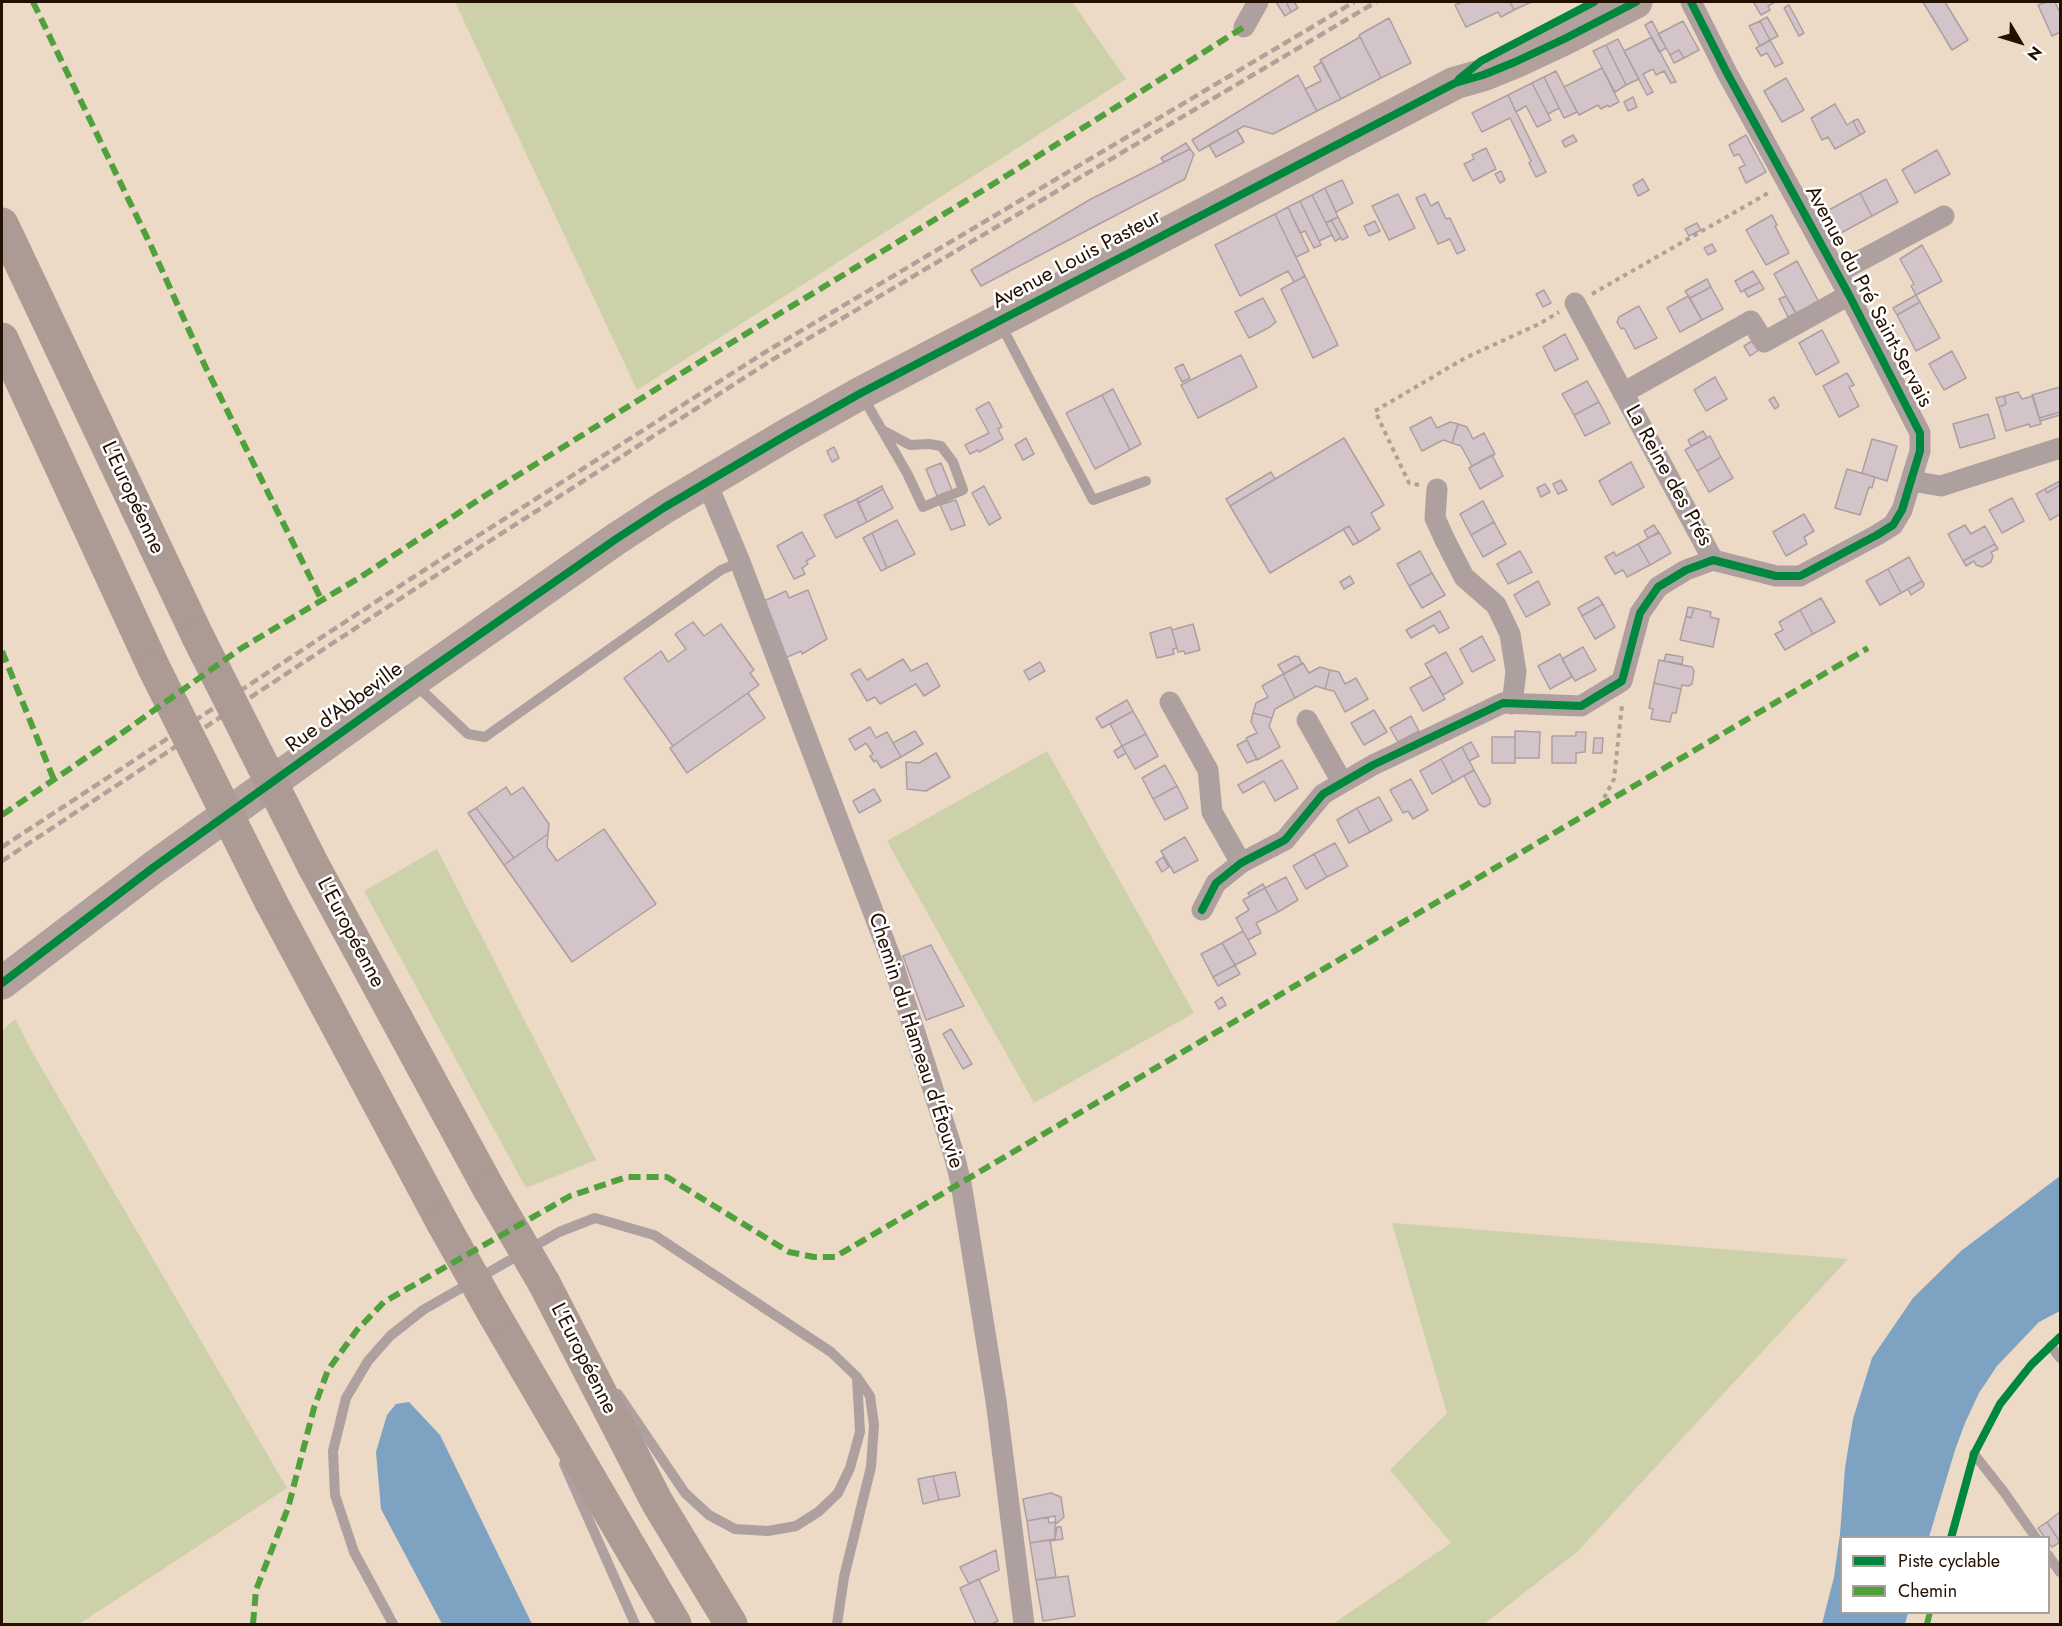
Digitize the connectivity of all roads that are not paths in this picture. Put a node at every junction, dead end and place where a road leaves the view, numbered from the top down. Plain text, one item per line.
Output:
1 (1258, 2) edge
2 (1594, 2) edge
3 (1636, 2) edge
4 (1691, 2) edge
5 (1244, 27) dead end
6 (1455, 83) junction
7 (1944, 216) dead end
8 (2, 224) edge
9 (1837, 273) junction
10 (1848, 295) junction
11 (1575, 303) road end
12 (999, 321) junction
13 (2, 339) edge
14 (861, 393) junction
15 (1623, 393) junction
16 (882, 430) junction
17 (2061, 448) edge
18 (713, 479) junction
19 (1146, 481) dead end
20 (1911, 481) junction
21 (1437, 489) road end
22 (1713, 560) junction
23 (740, 562) junction
24 (413, 681) junction
25 (1170, 702) dead end
26 (1512, 704) junction
27 (1307, 720) dead end
28 (1342, 782) junction
29 (1240, 863) junction
30 (1202, 910) dead end
31 (2, 983) edge
32 (544, 1283) junction
33 (495, 1316) junction
34 (2051, 1346) dead end
35 (2061, 1358) edge
36 (597, 1362) dead end
37 (857, 1377) junction
38 (610, 1382) dead end
39 (548, 1430) dead end
40 (557, 1450) dead end
41 (1974, 1454) dead end
42 (2035, 1536) edge
43 (2050, 1556) edge
44 (2061, 1572) edge
45 (393, 1624) edge
46 (635, 1624) edge
47 (675, 1624) edge
48 (731, 1624) edge
49 (837, 1624) edge
50 (1024, 1624) edge

1 - 5 street
2 - 6 main road, Avenue Louis Pasteur
3 - 6 main road, Avenue Louis Pasteur
4 - 9 street, Avenue du Pré Saint-Servais
6 - 12 main road, Avenue Louis Pasteur
7 - 9 street
8 - 32 highway, L'Européenne, bridge
9 - 10 street, Avenue du Pré Saint-Servais
10 - 15 street, La Reine des Prés
10 - 20 street, Avenue du Pré Saint-Servais
11 - 15 street, La Reine des Prés
12 - 14 main road, Avenue Louis Pasteur
12 - 19 lane
13 - 33 highway, bridge
14 - 16 lane
14 - 18 main road, Avenue Louis Pasteur
15 - 22 street, La Reine des Prés
16 - 16 lane
17 - 20 street
18 - 23 street, Chemin du Hameau d'Étouvie
18 - 24 main road, Rue d'Abbeville
20 - 22 street, Avenue du Pré Saint-Servais
21 - 26 street
22 - 26 street
23 - 24 lane
23 - 50 street, Chemin du Hameau d'Étouvie
24 - 31 main road, Rue d'Abbeville
25 - 29 street
26 - 28 street
27 - 28 street
28 - 29 street
29 - 30 street
32 - 36 lane
32 - 48 highway, L'Européenne
33 - 39 lane
33 - 47 highway
34 - 35 lane
37 - 38 lane
37 - 45 lane
37 - 49 lane
40 - 46 lane
41 - 42 lane
43 - 44 lane

